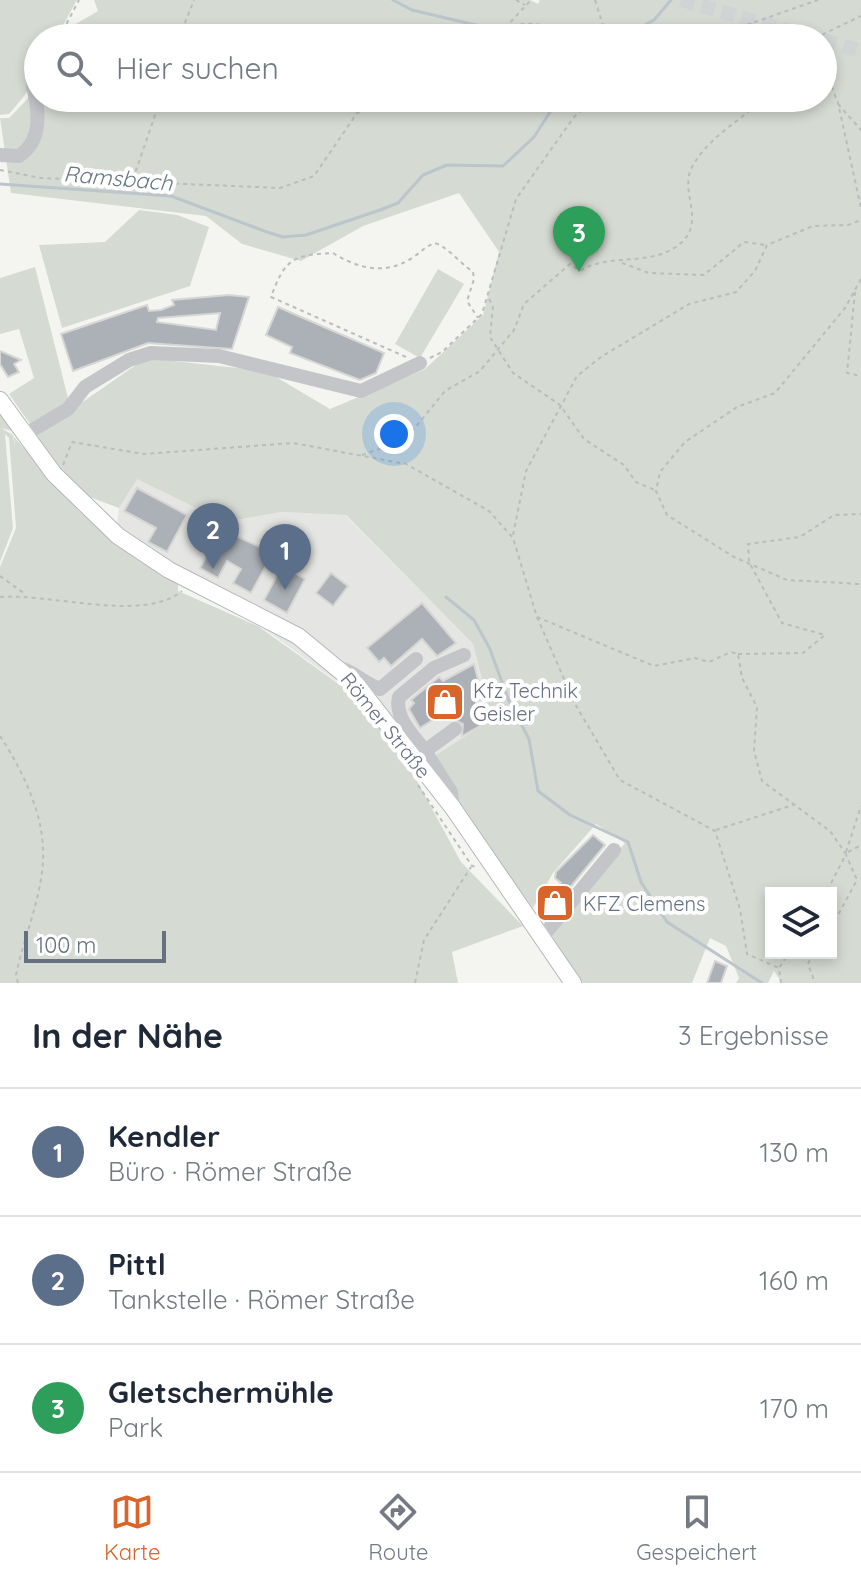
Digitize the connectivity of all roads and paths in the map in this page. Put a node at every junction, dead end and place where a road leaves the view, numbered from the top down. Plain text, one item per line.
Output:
1 (79, 0) edge
2 (194, 0) edge
3 (516, 0) edge
4 (531, 0) edge
5 (595, 0) edge
6 (818, 0) edge
7 (528, 6) junction
8 (861, 16) edge
9 (66, 24) edge
10 (185, 24) edge
11 (508, 24) edge
12 (603, 24) edge
13 (748, 24) edge
14 (837, 27) edge
15 (838, 103) joint
16 (37, 112) edge
17 (156, 112) edge
18 (360, 112) edge
19 (580, 112) edge
20 (747, 112) edge
21 (861, 130) edge
22 (0, 155) edge
23 (0, 170) edge
24 (133, 179) junction
25 (861, 208) edge
26 (861, 220) edge
27 (767, 245) junction
28 (620, 262) junction
29 (861, 279) edge
30 (855, 290) junction
31 (487, 296) junction
32 (478, 318) junction
33 (499, 350) junction
34 (420, 363) junction
35 (861, 376) edge
36 (0, 400) edge
37 (560, 405) junction
38 (26, 438) junction
39 (361, 456) junction
40 (54, 474) junction
41 (656, 491) junction
42 (861, 514) edge
43 (513, 538) junction
44 (749, 562) junction
45 (0, 576) edge
46 (192, 583) junction
47 (861, 584) edge
48 (26, 595) junction
49 (0, 597) edge
50 (537, 617) junction
51 (738, 654) junction
52 (464, 655) dead end
53 (416, 659) dead end
54 (340, 668) junction
55 (383, 686) junction
56 (392, 727) junction
57 (455, 729) dead end
58 (0, 736) edge
59 (425, 751) junction
60 (414, 780) dead end
61 (794, 805) junction
62 (861, 806) edge
63 (453, 808) junction
64 (715, 831) junction
65 (861, 845) edge
66 (614, 850) dead end
67 (846, 854) junction
68 (472, 866) junction
69 (497, 870) junction
70 (829, 887) edge
71 (837, 917) edge
72 (543, 936) junction
73 (785, 959) edge
74 (810, 959) edge
75 (779, 968) junction
76 (18, 983) edge
77 (415, 983) edge
78 (573, 983) edge
79 (781, 983) edge
80 (815, 983) edge

1 - 9 path
2 - 10 path
3 - 7 path
4 - 7 path
5 - 12 path
6 - 13 path
7 - 11 path
8 - 14 path
15 - 21 path
15 - 25 path
16 - 22 lane
17 - 24 path
18 - 24 path
19 - 31 path
20 - 28 path
23 - 24 path
26 - 27 path
27 - 28 path
27 - 37 path
28 - 33 path
29 - 30 path
30 - 35 path
30 - 41 path
31 - 32 path
31 - 33 path
32 - 34 path
32 - 34 path
33 - 37 path
33 - 39 path
34 - 38 lane
36 - 38 main road, Römer Straße
37 - 41 path
37 - 43 path
38 - 40 main road, Römer Straße
39 - 40 path
39 - 43 path
40 - 46 main road, Römer Straße
41 - 44 path
42 - 44 path
43 - 50 path
44 - 47 path
44 - 51 path
45 - 48 path
46 - 48 path
46 - 54 main road, Römer Straße
48 - 49 path
50 - 51 path
50 - 64 path
51 - 61 path
52 - 59 lane
53 - 55 lane
54 - 55 lane
54 - 56 main road, Römer Straße
55 - 56 lane
56 - 63 main road, Römer Straße
57 - 59 lane
58 - 76 path
59 - 63 lane
60 - 68 path
61 - 64 path
61 - 67 path
62 - 67 path
63 - 69 main road, Römer Straße
64 - 75 path
65 - 67 path
66 - 72 lane
67 - 70 path
67 - 71 path
68 - 69 path
68 - 77 path
69 - 72 main road, Römer Straße
72 - 78 main road, Römer Straße
73 - 75 path
74 - 80 path
75 - 79 path

